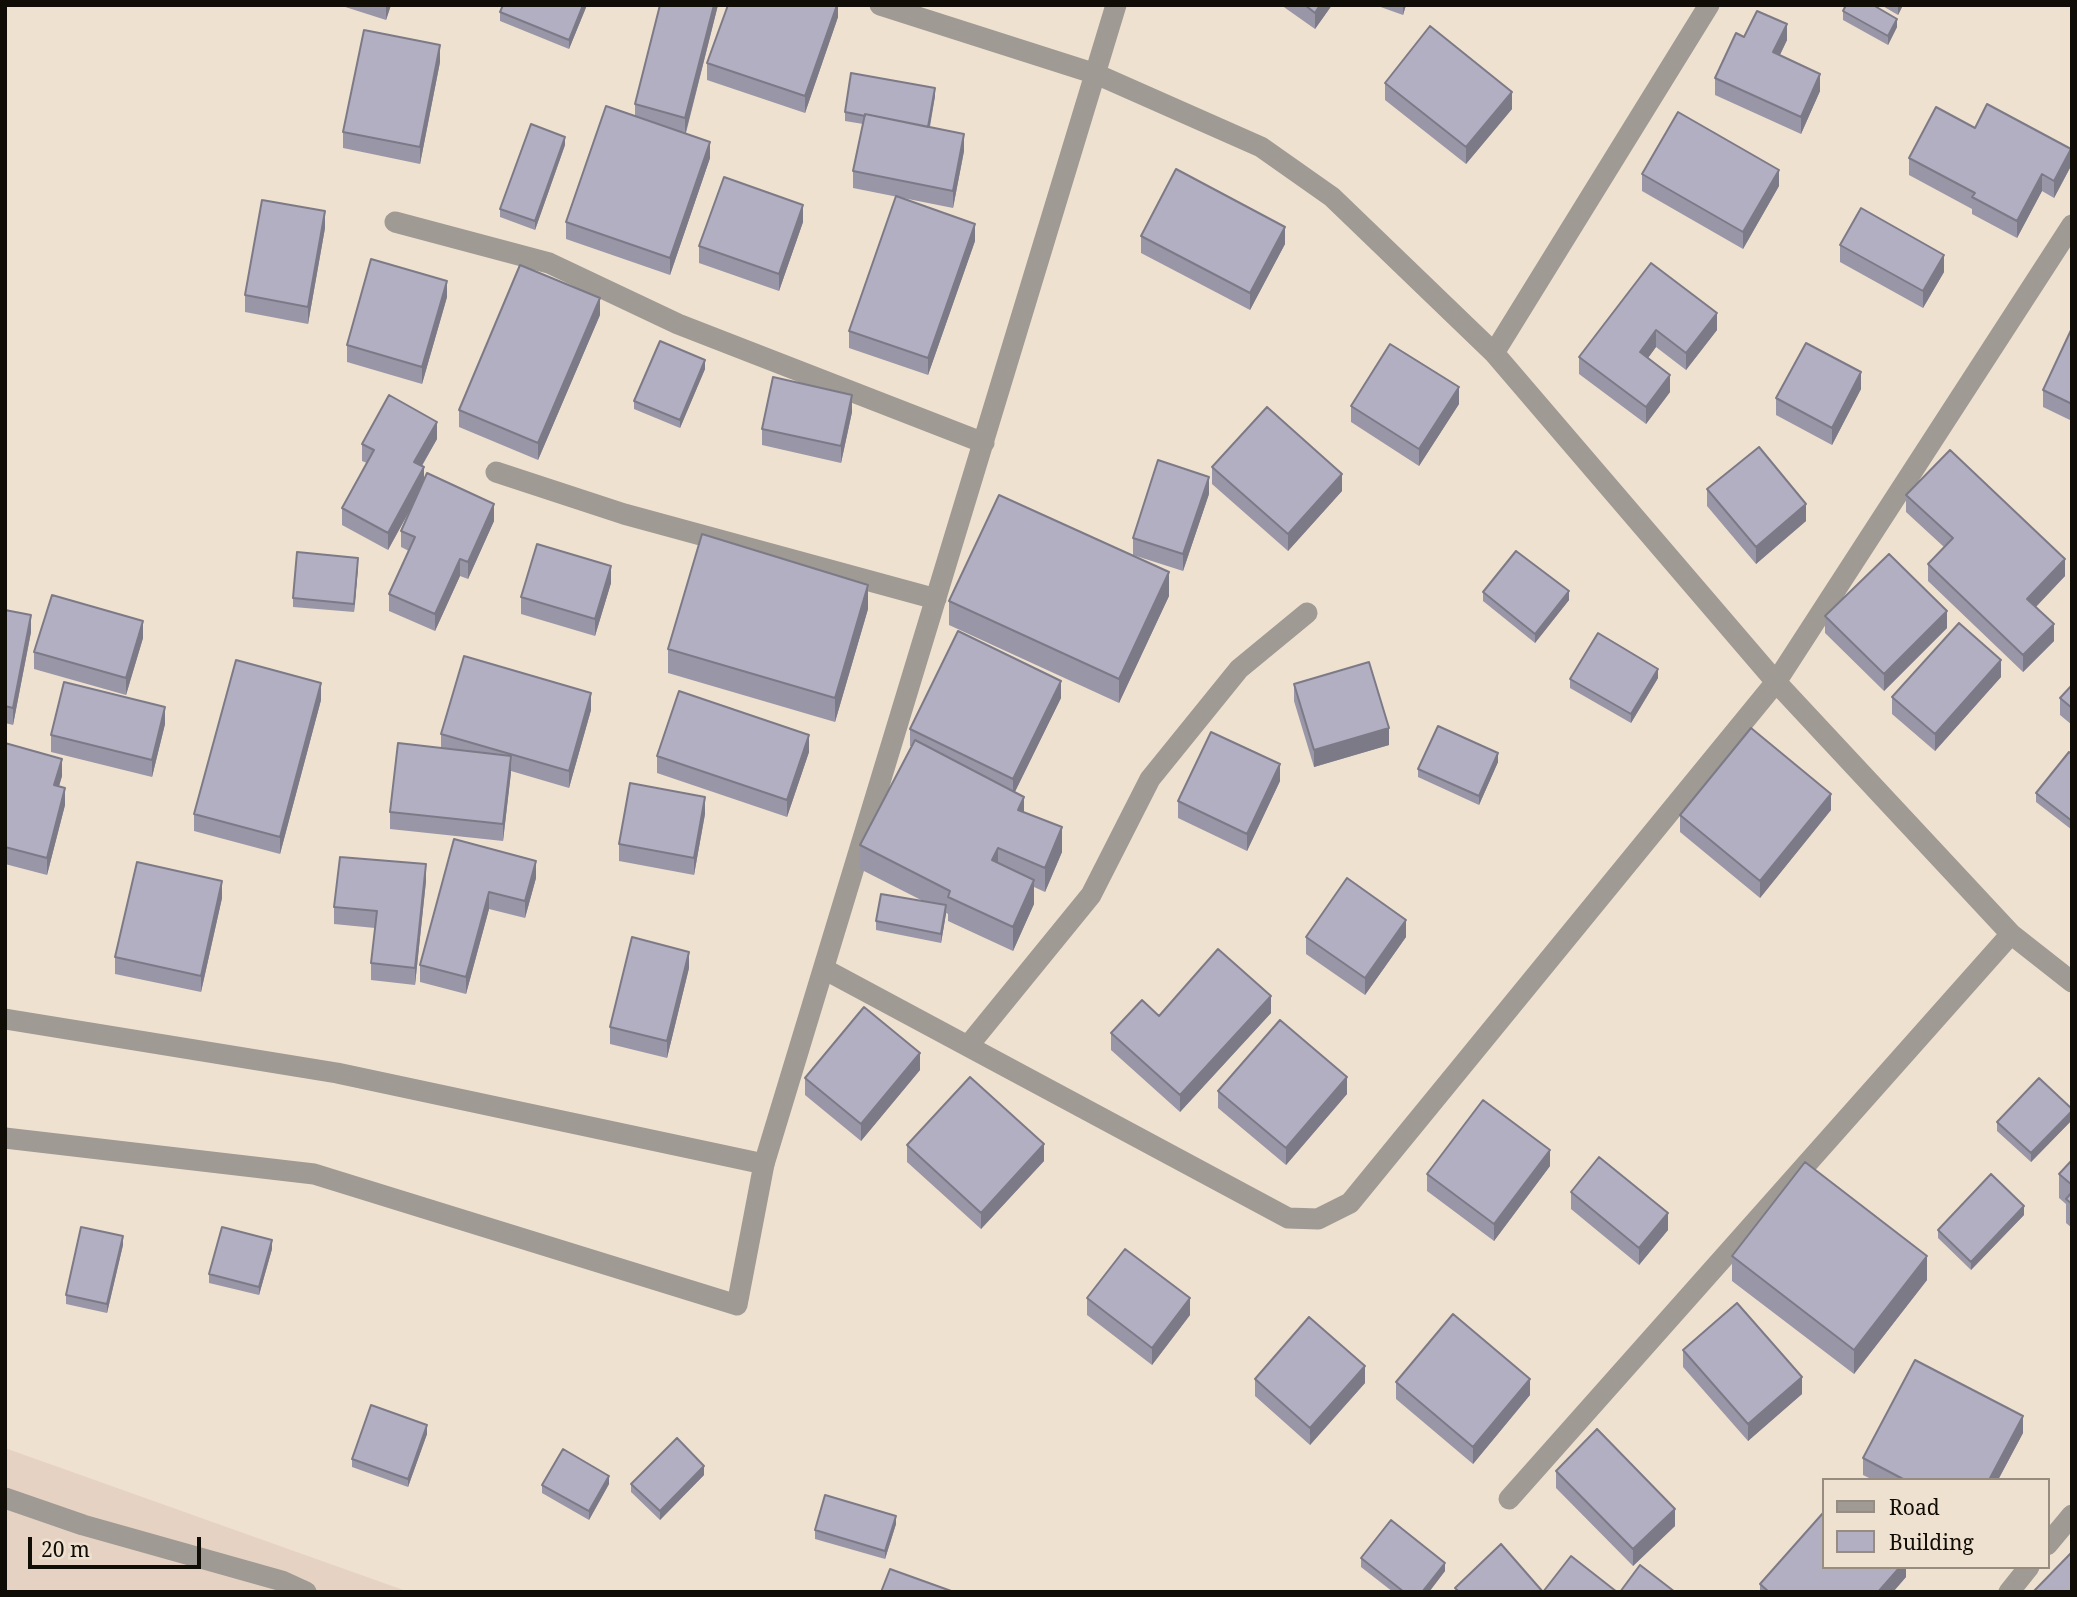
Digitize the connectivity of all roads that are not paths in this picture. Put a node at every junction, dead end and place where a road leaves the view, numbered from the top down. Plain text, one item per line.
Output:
1 (880, 5) edge
2 (1116, 5) edge
3 (1709, 5) edge
4 (1096, 74) junction
5 (395, 222) dead end
6 (2072, 225) edge
7 (1494, 354) junction
8 (984, 443) junction
9 (496, 472) dead end
10 (936, 598) junction
11 (1307, 613) dead end
12 (1776, 682) junction
13 (2011, 934) junction
14 (824, 969) junction
15 (2072, 982) edge
16 (5, 1019) edge
17 (968, 1046) junction
18 (5, 1138) edge
19 (764, 1164) junction
20 (5, 1498) edge
21 (1509, 1499) dead end
22 (2072, 1515) edge
23 (2049, 1543) edge
24 (2027, 1569) edge
25 (306, 1592) edge
26 (2009, 1592) edge

1 - 4 street
2 - 4 street
3 - 7 street
4 - 7 street
4 - 8 street
5 - 8 street
6 - 12 street
7 - 12 street
8 - 10 street
9 - 10 street
10 - 14 street
11 - 17 street
12 - 13 street
12 - 17 street
13 - 15 street
13 - 21 street
14 - 17 street
14 - 19 street
16 - 19 street
18 - 19 street
20 - 25 street
22 - 23 street
24 - 26 street

